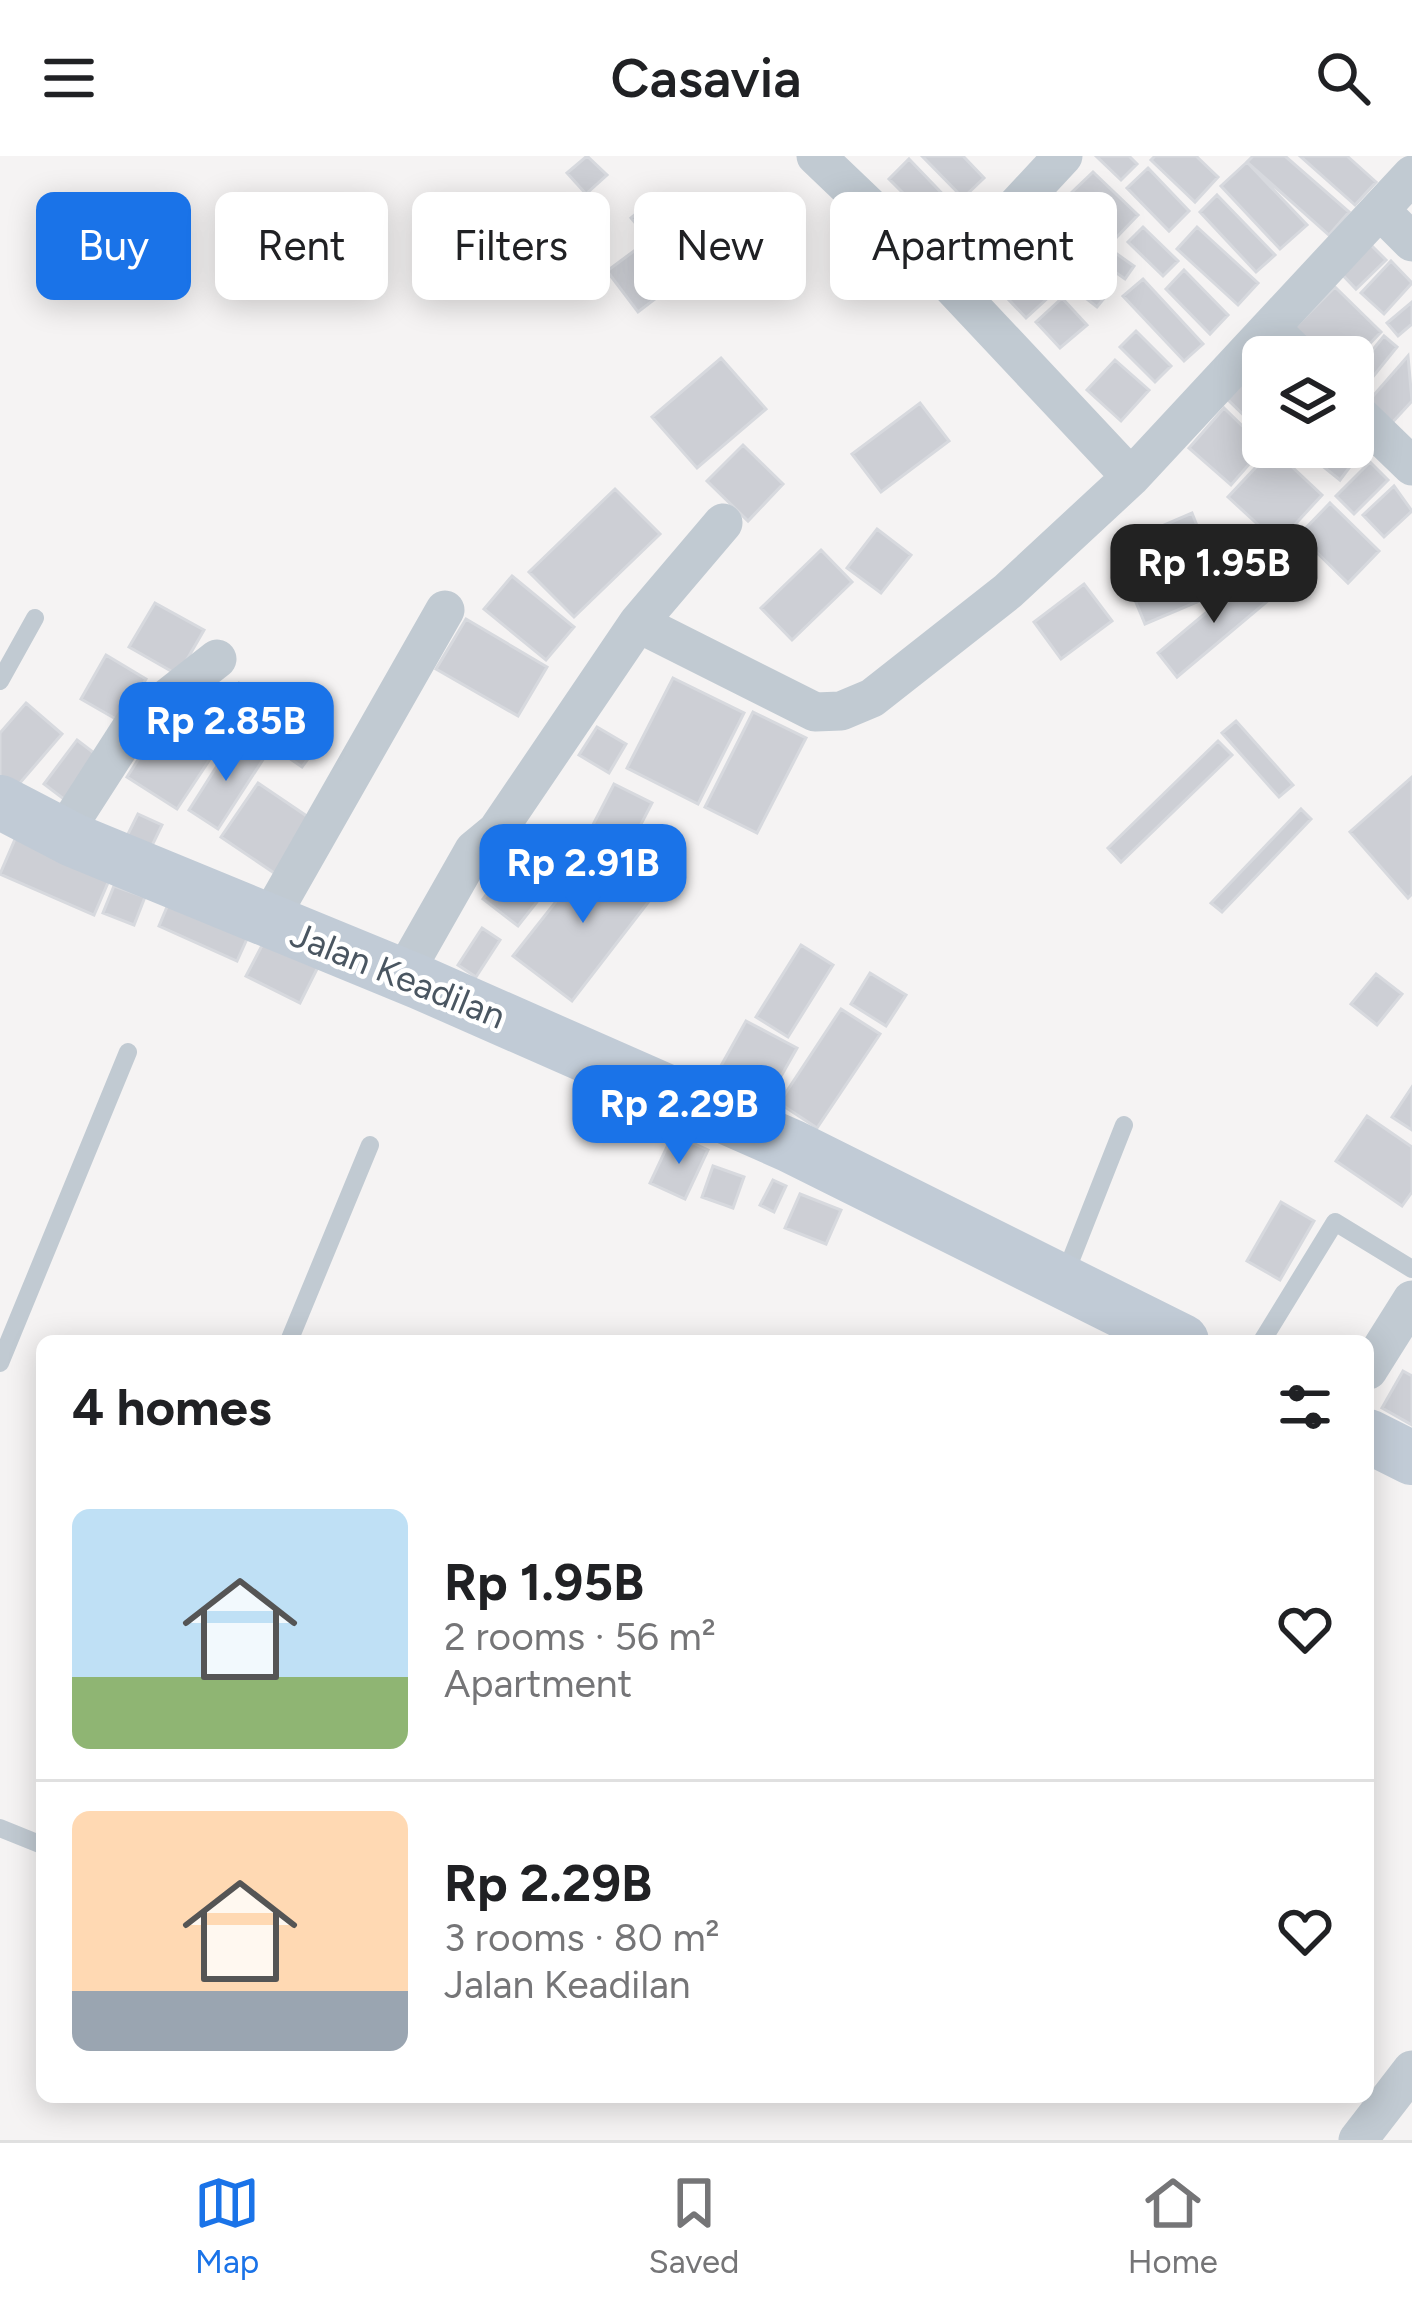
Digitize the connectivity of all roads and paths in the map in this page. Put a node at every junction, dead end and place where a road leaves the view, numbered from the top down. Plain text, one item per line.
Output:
1 (817, 156) edge
2 (1063, 156) edge
3 (1412, 175) edge
4 (854, 192) edge
5 (1030, 192) edge
6 (1380, 210) junction
7 (1412, 242) edge
8 (965, 300) edge
9 (1270, 328) junction
10 (1278, 336) edge
11 (1374, 429) edge
12 (1412, 466) edge
13 (1131, 477) junction
14 (723, 523) dead end
15 (445, 610) dead end
16 (35, 618) dead end
17 (638, 623) junction
18 (217, 659) dead end
19 (0, 681) edge
20 (0, 802) edge
21 (63, 834) junction
22 (268, 921) junction
23 (412, 979) junction
24 (128, 1052) dead end
25 (1124, 1125) dead end
26 (370, 1145) dead end
27 (1412, 1269) edge
28 (1063, 1280) junction
29 (1412, 1300) edge
30 (291, 1335) edge
31 (1171, 1335) edge
32 (1266, 1335) edge
33 (1374, 1360) edge
34 (0, 1363) edge
35 (1374, 1439) edge
36 (1412, 1458) edge
37 (0, 1828) edge
38 (36, 1843) edge
39 (1412, 2070) edge
40 (1358, 2140) edge

1 - 4 street
2 - 5 street
3 - 6 street
6 - 7 street
6 - 9 street
8 - 13 street
9 - 10 street
9 - 13 street
11 - 12 street
13 - 17 street
14 - 17 street
15 - 22 street
16 - 19 lane
17 - 23 street
18 - 21 street
20 - 21 main road, Jalan Keadilan
21 - 22 main road, Jalan Keadilan
22 - 23 main road, Jalan Keadilan
23 - 28 main road, Jalan Keadilan
24 - 34 lane
25 - 28 lane
26 - 30 lane
27 - 32 lane
28 - 31 main road, Jalan Keadilan
29 - 33 street
35 - 36 main road
37 - 38 lane
39 - 40 street

